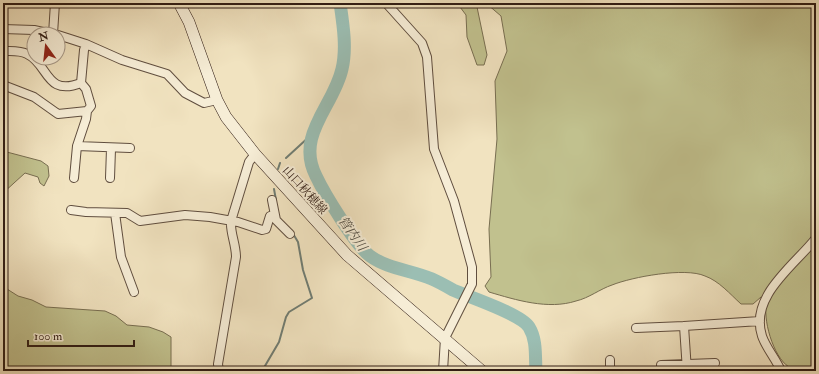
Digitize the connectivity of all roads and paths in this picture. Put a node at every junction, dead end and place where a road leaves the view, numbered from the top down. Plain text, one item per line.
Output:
1 (55, 3) edge
2 (179, 3) edge
3 (386, 3) edge
4 (53, 26) edge
5 (3, 29) edge
6 (26, 30) edge
7 (66, 38) edge
8 (86, 44) junction
9 (3, 51) edge
10 (81, 83) junction
11 (3, 85) edge
12 (217, 100) junction
13 (87, 111) junction
14 (77, 146) junction
15 (111, 148) junction
16 (130, 148) dead end
17 (255, 154) junction
18 (74, 178) dead end
19 (110, 178) dead end
20 (272, 200) dead end
21 (71, 210) dead end
22 (115, 213) junction
23 (274, 215) junction
24 (231, 221) junction
25 (290, 234) dead end
26 (816, 238) edge
27 (134, 292) dead end
28 (760, 321) junction
29 (684, 326) junction
30 (636, 328) dead end
31 (445, 338) junction
32 (610, 360) dead end
33 (715, 363) dead end
34 (661, 365) dead end
35 (687, 367) edge
36 (219, 371) edge
37 (443, 371) edge
38 (482, 371) edge
39 (610, 371) edge
40 (781, 371) edge

1 - 4 street
2 - 12 main road, 山口秋穂線
3 - 31 street
5 - 6 street
7 - 8 street
8 - 10 street
8 - 12 street
9 - 10 street
10 - 13 street
11 - 13 street
12 - 17 main road, 山口秋穂線
13 - 14 street
14 - 15 street
14 - 18 street
15 - 16 street
15 - 19 street
17 - 24 street
17 - 31 main road, 山口秋穂線
20 - 23 street
21 - 22 street
22 - 24 street
22 - 27 street
23 - 24 street
23 - 25 street
24 - 36 street
26 - 28 street
28 - 29 street
28 - 40 street
29 - 30 street
29 - 35 street
31 - 37 street
31 - 38 main road, 山口秋穂線
32 - 39 street
33 - 35 street
34 - 35 street

